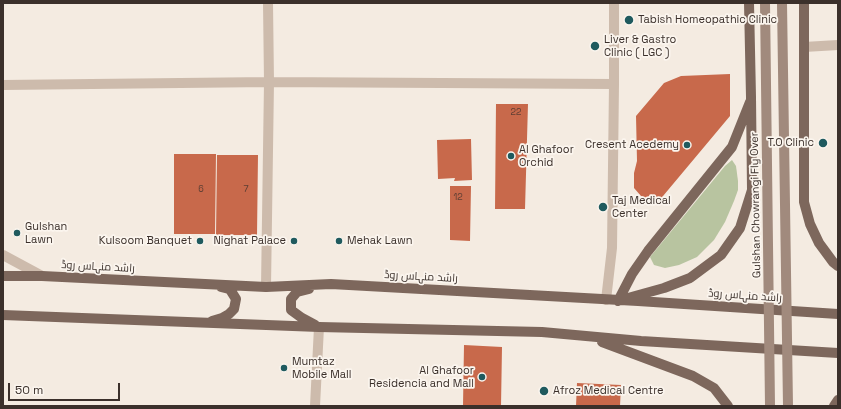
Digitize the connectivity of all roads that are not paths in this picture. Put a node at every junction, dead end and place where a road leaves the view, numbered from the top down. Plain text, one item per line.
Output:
1 (268, 3) edge
2 (614, 3) edge
3 (749, 3) edge
4 (765, 3) edge
5 (782, 3) edge
6 (804, 3) edge
7 (838, 45) edge
8 (804, 47) junction
9 (269, 82) junction
10 (614, 84) junction
11 (3, 85) edge
12 (751, 97) junction
13 (3, 255) edge
14 (838, 266) edge
15 (3, 276) edge
16 (42, 276) junction
17 (331, 284) junction
18 (215, 285) junction
19 (266, 287) junction
20 (606, 300) junction
21 (618, 300) junction
22 (838, 314) edge
23 (3, 315) edge
24 (206, 323) junction
25 (319, 327) junction
26 (587, 336) junction
27 (838, 353) edge
28 (838, 400) edge
29 (315, 406) edge
30 (728, 406) edge
31 (770, 406) edge
32 (788, 406) edge
33 (834, 406) edge

1 - 9 street
2 - 10 street
3 - 12 main road
4 - 31 main road, Gulshan Chowrangi Fly Over, bridge
5 - 32 main road, bridge
6 - 8 main road
7 - 8 street
8 - 14 main road
9 - 10 street
9 - 11 street
9 - 19 street
10 - 20 street
12 - 21 main road
12 - 21 main road
13 - 16 street
15 - 16 main road, راشد منہاس روڈ
16 - 18 main road, راشد منہاس روڈ
17 - 19 main road, راشد منہاس روڈ
17 - 20 main road, راشد منہاس روڈ
17 - 25 main road
18 - 19 main road, راشد منہاس روڈ
18 - 24 main road
20 - 21 main road, راشد منہاس روڈ
21 - 22 main road, راشد منہاس روڈ
23 - 24 main road
24 - 25 main road
25 - 26 main road
25 - 29 street
26 - 27 main road
26 - 30 main road
28 - 33 main road

